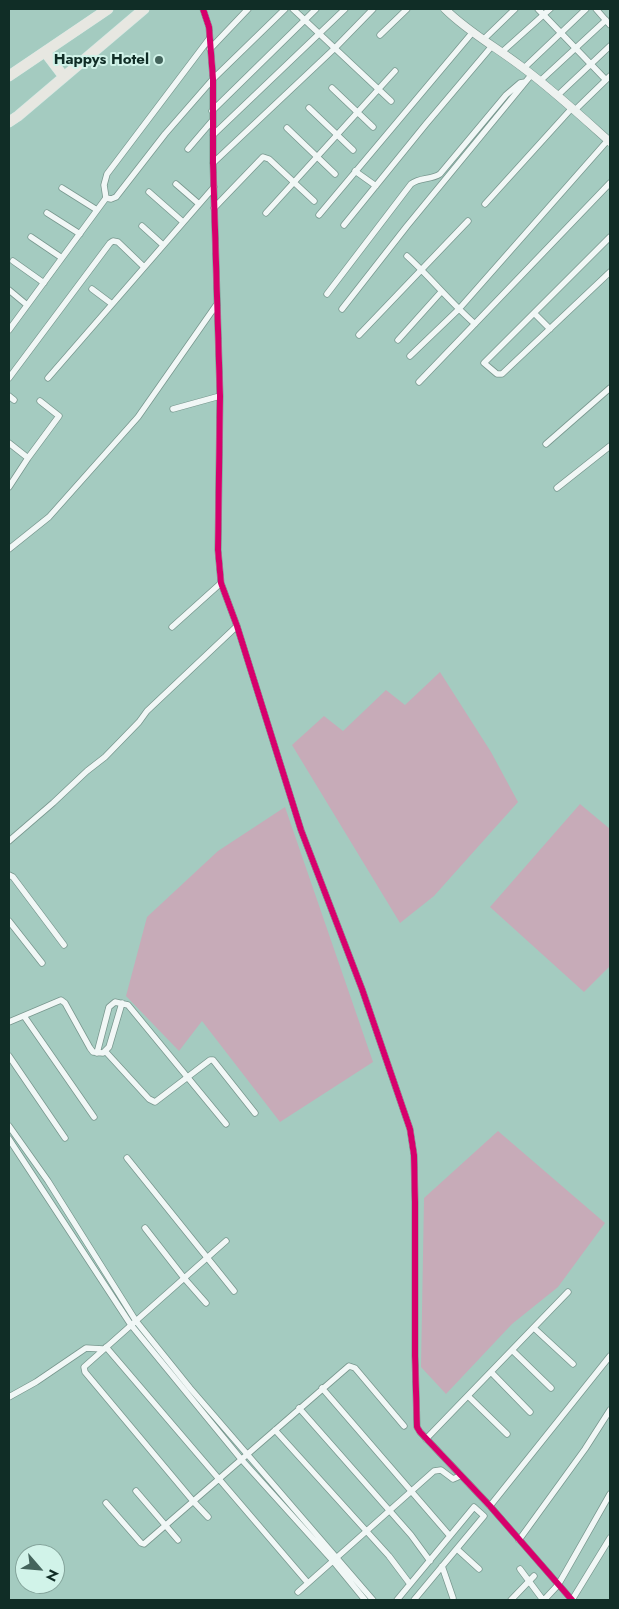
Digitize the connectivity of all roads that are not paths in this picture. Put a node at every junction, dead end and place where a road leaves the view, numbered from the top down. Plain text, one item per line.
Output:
1 (108, 9) edge
2 (144, 9) edge
3 (203, 9) edge
4 (248, 9) edge
5 (284, 9) edge
6 (293, 9) edge
7 (316, 9) edge
8 (345, 9) edge
9 (374, 9) edge
10 (407, 9) edge
11 (445, 9) edge
12 (516, 9) edge
13 (538, 9) edge
14 (550, 9) edge
15 (586, 9) edge
16 (596, 9) edge
17 (544, 14) junction
18 (304, 19) junction
19 (608, 23) edge
20 (560, 32) junction
21 (320, 33) junction
22 (472, 33) junction
23 (380, 35) dead end
24 (209, 39) junction
25 (484, 39) junction
26 (492, 46) junction
27 (610, 46) edge
28 (210, 48) junction
29 (335, 48) junction
30 (575, 49) junction
31 (45, 52) junction
32 (502, 52) junction
33 (591, 65) junction
34 (524, 68) junction
35 (395, 71) dead end
36 (532, 74) junction
37 (9, 76) edge
38 (64, 77) junction
39 (608, 78) edge
40 (212, 79) junction
41 (540, 81) junction
42 (332, 88) dead end
43 (378, 89) junction
44 (558, 95) junction
45 (391, 101) dead end
46 (309, 108) dead end
47 (574, 109) junction
48 (212, 110) junction
49 (358, 112) junction
50 (9, 122) edge
51 (212, 122) junction
52 (373, 127) dead end
53 (287, 128) dead end
54 (213, 135) junction
55 (337, 135) junction
56 (609, 141) edge
57 (467, 147) junction
58 (188, 149) dead end
59 (353, 150) dead end
60 (317, 157) junction
61 (213, 163) junction
62 (355, 171) junction
63 (336, 174) dead end
64 (294, 182) junction
65 (610, 183) edge
66 (176, 184) dead end
67 (376, 186) junction
68 (214, 187) junction
69 (62, 188) dead end
70 (148, 192) dead end
71 (106, 198) junction
72 (314, 201) dead end
73 (199, 204) junction
74 (485, 204) dead end
75 (214, 208) junction
76 (97, 210) junction
77 (47, 213) dead end
78 (266, 213) dead end
79 (319, 215) dead end
80 (184, 222) junction
81 (468, 222) dead end
82 (344, 225) dead end
83 (142, 226) dead end
84 (80, 234) junction
85 (31, 237) dead end
86 (610, 237) edge
87 (163, 245) junction
88 (407, 256) dead end
89 (62, 258) junction
90 (13, 261) dead end
91 (144, 267) junction
92 (422, 270) junction
93 (610, 272) edge
94 (44, 283) junction
95 (92, 289) dead end
96 (9, 290) edge
97 (441, 292) junction
98 (327, 294) dead end
99 (112, 304) junction
100 (217, 304) junction
101 (27, 305) junction
102 (342, 309) dead end
103 (458, 309) junction
104 (534, 312) junction
105 (475, 324) junction
106 (9, 328) edge
107 (550, 329) junction
108 (360, 335) dead end
109 (398, 340) dead end
110 (410, 356) dead end
111 (9, 378) edge
112 (48, 378) dead end
113 (419, 382) dead end
114 (610, 388) edge
115 (220, 396) junction
116 (40, 401) dead end
117 (173, 409) dead end
118 (9, 443) edge
119 (546, 444) dead end
120 (610, 446) edge
121 (28, 458) junction
122 (9, 487) edge
123 (557, 488) dead end
124 (9, 549) edge
125 (220, 583) junction
126 (237, 626) junction
127 (172, 627) dead end
128 (9, 841) edge
129 (9, 875) edge
130 (9, 921) edge
131 (64, 945) dead end
132 (42, 964) dead end
133 (122, 1004) junction
134 (24, 1016) junction
135 (9, 1022) edge
136 (106, 1052) junction
137 (97, 1053) junction
138 (9, 1056) edge
139 (187, 1077) junction
140 (255, 1113) dead end
141 (94, 1117) dead end
142 (226, 1124) dead end
143 (9, 1126) edge
144 (9, 1138) edge
145 (65, 1138) dead end
146 (127, 1158) dead end
147 (145, 1228) dead end
148 (226, 1241) dead end
149 (206, 1258) junction
150 (184, 1278) junction
151 (234, 1291) dead end
152 (568, 1292) dead end
153 (206, 1303) dead end
154 (134, 1323) junction
155 (534, 1328) junction
156 (105, 1348) junction
157 (512, 1350) junction
158 (610, 1356) edge
159 (573, 1364) dead end
160 (490, 1372) junction
161 (322, 1388) junction
162 (551, 1388) dead end
163 (468, 1396) junction
164 (9, 1397) edge
165 (299, 1408) junction
166 (610, 1410) edge
167 (530, 1412) dead end
168 (404, 1426) dead end
169 (275, 1430) junction
170 (507, 1434) dead end
171 (426, 1439) junction
172 (247, 1454) junction
173 (241, 1459) junction
174 (460, 1476) junction
175 (218, 1479) junction
176 (136, 1491) dead end
177 (412, 1492) junction
178 (610, 1494) edge
179 (193, 1501) junction
180 (106, 1503) dead end
181 (490, 1506) junction
182 (390, 1512) junction
183 (208, 1517) dead end
184 (165, 1525) junction
185 (366, 1532) junction
186 (450, 1536) junction
187 (610, 1538) edge
188 (178, 1540) dead end
189 (519, 1540) junction
190 (457, 1549) junction
191 (335, 1559) junction
192 (430, 1561) junction
193 (442, 1566) junction
194 (479, 1568) dead end
195 (520, 1569) dead end
196 (534, 1576) dead end
197 (529, 1581) junction
198 (308, 1583) junction
199 (410, 1584) junction
200 (558, 1585) junction
201 (298, 1592) dead end
202 (453, 1598) dead end
203 (364, 1600) edge
204 (372, 1600) edge
205 (397, 1600) edge
206 (414, 1600) edge
207 (511, 1600) edge
208 (543, 1600) edge
209 (572, 1600) edge

1 - 31 highway
2 - 38 highway
3 - 24 street
4 - 28 street
5 - 40 street
6 - 18 street
7 - 18 street
8 - 21 street
9 - 29 street
10 - 23 street
11 - 22 street
12 - 25 street
13 - 17 street
14 - 17 street
15 - 20 street
16 - 19 street
17 - 20 street
17 - 32 street
18 - 21 street
18 - 48 street
19 - 30 street
20 - 30 street
20 - 34 street
21 - 29 street
21 - 54 street
22 - 25 street
22 - 62 street
24 - 28 street
24 - 71 street
25 - 26 street
26 - 32 street
26 - 67 street
27 - 33 street
28 - 40 street
29 - 43 street
29 - 61 street
30 - 33 street
30 - 41 street
31 - 37 highway
31 - 38 highway
32 - 34 street
33 - 39 street
33 - 44 street
34 - 36 street
35 - 43 street
36 - 41 street
36 - 57 street
38 - 50 highway
39 - 47 street
40 - 48 street
40 - 71 street
41 - 44 street
42 - 49 street
43 - 45 street
43 - 49 street
44 - 47 street
46 - 55 street
47 - 56 street
47 - 74 street
48 - 51 street
49 - 52 street
49 - 55 street
51 - 54 street
51 - 58 street
53 - 60 street
54 - 61 street
55 - 59 street
55 - 60 street
56 - 103 street
57 - 98 street
57 - 102 street
60 - 63 street
60 - 64 street
61 - 68 street
62 - 67 street
62 - 79 street
64 - 72 street
64 - 75 street
64 - 78 street
65 - 105 street
66 - 73 street
67 - 82 street
68 - 73 street
68 - 75 street
69 - 76 street
70 - 80 street
71 - 76 street
73 - 80 street
75 - 100 street
76 - 84 street
77 - 84 street
80 - 87 street
81 - 92 street
83 - 87 street
84 - 89 street
85 - 89 street
86 - 104 street
87 - 91 street
88 - 92 street
89 - 94 street
90 - 94 street
91 - 99 street
91 - 111 street
92 - 97 street
92 - 108 street
93 - 107 street
94 - 101 street
95 - 99 street
96 - 101 street
97 - 103 street
97 - 109 street
99 - 112 street
100 - 115 street
100 - 124 street
101 - 106 street
103 - 105 street
103 - 110 street
104 - 107 street
104 - 107 street
105 - 113 street
114 - 119 street
115 - 117 street
115 - 125 street
116 - 121 street
118 - 121 street
120 - 123 street
121 - 122 street
125 - 126 street
125 - 127 street
126 - 128 street
126 - 171 street
129 - 131 street
130 - 132 street
133 - 136 street
133 - 137 street
133 - 139 street
134 - 135 street
134 - 137 street
134 - 141 street
136 - 137 street
136 - 139 street
138 - 145 street
139 - 140 street
139 - 142 street
143 - 154 street
144 - 154 street
146 - 149 street
147 - 150 street
148 - 149 street
149 - 150 street
149 - 151 street
150 - 153 street
150 - 154 street
152 - 155 street
154 - 156 street
154 - 172 street
154 - 173 street
155 - 157 street
155 - 159 street
156 - 164 street
156 - 175 street
156 - 179 street
157 - 160 street
157 - 162 street
158 - 181 street
160 - 163 street
160 - 167 street
161 - 165 street
161 - 168 street
161 - 177 street
163 - 170 street
163 - 171 street
165 - 169 street
165 - 182 street
166 - 189 street
169 - 172 street
169 - 185 street
171 - 174 street
172 - 173 street
172 - 191 street
173 - 175 street
173 - 191 street
174 - 177 street
174 - 181 street
175 - 179 street
175 - 198 street
176 - 184 street
177 - 182 street
177 - 186 street
178 - 200 street
179 - 183 street
179 - 184 street
180 - 184 street
181 - 189 street
182 - 185 street
182 - 192 street
184 - 188 street
185 - 191 street
185 - 199 street
186 - 190 street
186 - 192 street
187 - 209 street
189 - 200 street
190 - 193 street
190 - 194 street
191 - 198 street
191 - 203 street
191 - 204 street
192 - 199 street
193 - 202 street
193 - 206 street
195 - 197 street
196 - 197 street
197 - 207 street
197 - 208 street
198 - 201 street
199 - 205 street
200 - 208 street
200 - 209 street

